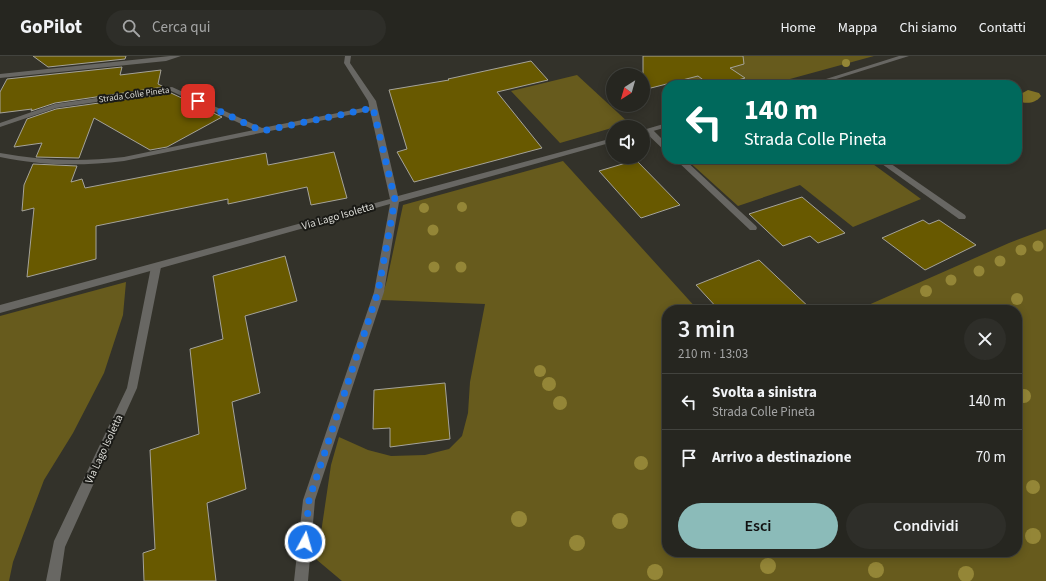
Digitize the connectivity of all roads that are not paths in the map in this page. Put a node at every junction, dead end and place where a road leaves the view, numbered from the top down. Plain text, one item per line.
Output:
1 (178, 56) edge
2 (348, 56) edge
3 (906, 56) edge
4 (0, 76) edge
5 (827, 80) edge
6 (373, 108) junction
7 (0, 125) edge
8 (662, 126) edge
9 (650, 130) edge
10 (262, 131) junction
11 (650, 134) edge
12 (606, 142) edge
13 (662, 144) edge
14 (0, 155) edge
15 (684, 164) edge
16 (886, 164) edge
17 (395, 200) junction
18 (962, 217) dead end
19 (752, 228) dead end
20 (156, 267) junction
21 (0, 309) edge
22 (53, 581) edge
23 (301, 581) edge

1 - 4 street
2 - 6 street
3 - 5 street
6 - 10 street
6 - 17 street
7 - 10 street, Strada Colle Pineta
8 - 9 street
10 - 14 street
11 - 13 street
12 - 17 street, Via Lago Isoletta
15 - 19 street
16 - 18 street
17 - 20 street, Via Lago Isoletta
17 - 23 street
20 - 21 street, Via Lago Isoletta
20 - 22 street, Via Lago Isoletta

